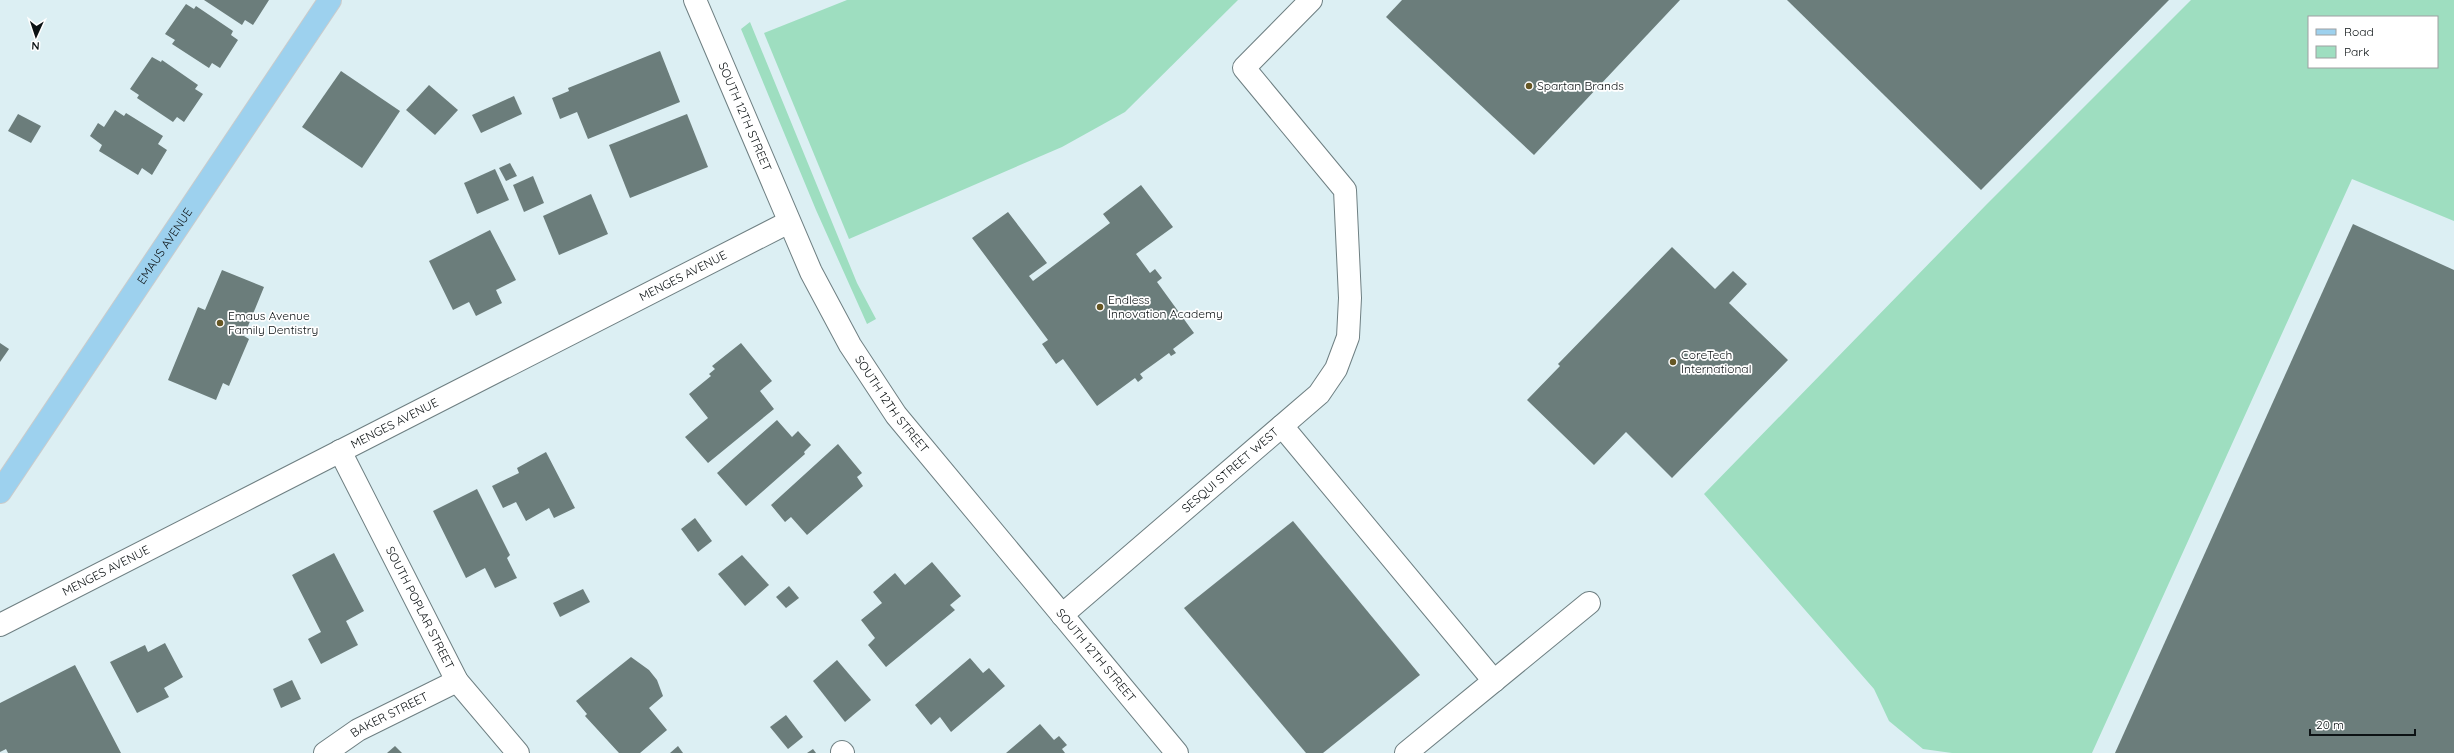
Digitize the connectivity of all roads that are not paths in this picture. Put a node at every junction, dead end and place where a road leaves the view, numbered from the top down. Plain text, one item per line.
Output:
1 (330, 0) edge
2 (695, 0) edge
3 (1311, 0) edge
4 (789, 222) junction
5 (1282, 426) junction
6 (340, 451) junction
7 (0, 492) edge
8 (1589, 603) dead end
9 (1062, 615) junction
10 (0, 625) edge
11 (457, 681) junction
12 (1494, 681) junction
13 (325, 753) edge
14 (518, 753) edge
15 (1177, 753) edge
16 (1406, 753) edge

1 - 7 main road, EMAUS AVENUE
2 - 4 street, SOUTH 12TH STREET
3 - 5 street, SESQUI STREET WEST
4 - 6 street, MENGES AVENUE
4 - 9 street, SOUTH 12TH STREET
5 - 9 street, SESQUI STREET WEST
5 - 12 street
6 - 10 street, MENGES AVENUE
6 - 11 street, SOUTH POPLAR STREET
8 - 12 street
9 - 15 street, SOUTH 12TH STREET
11 - 13 street, BAKER STREET
11 - 14 street, SOUTH POPLAR STREET
12 - 16 street

